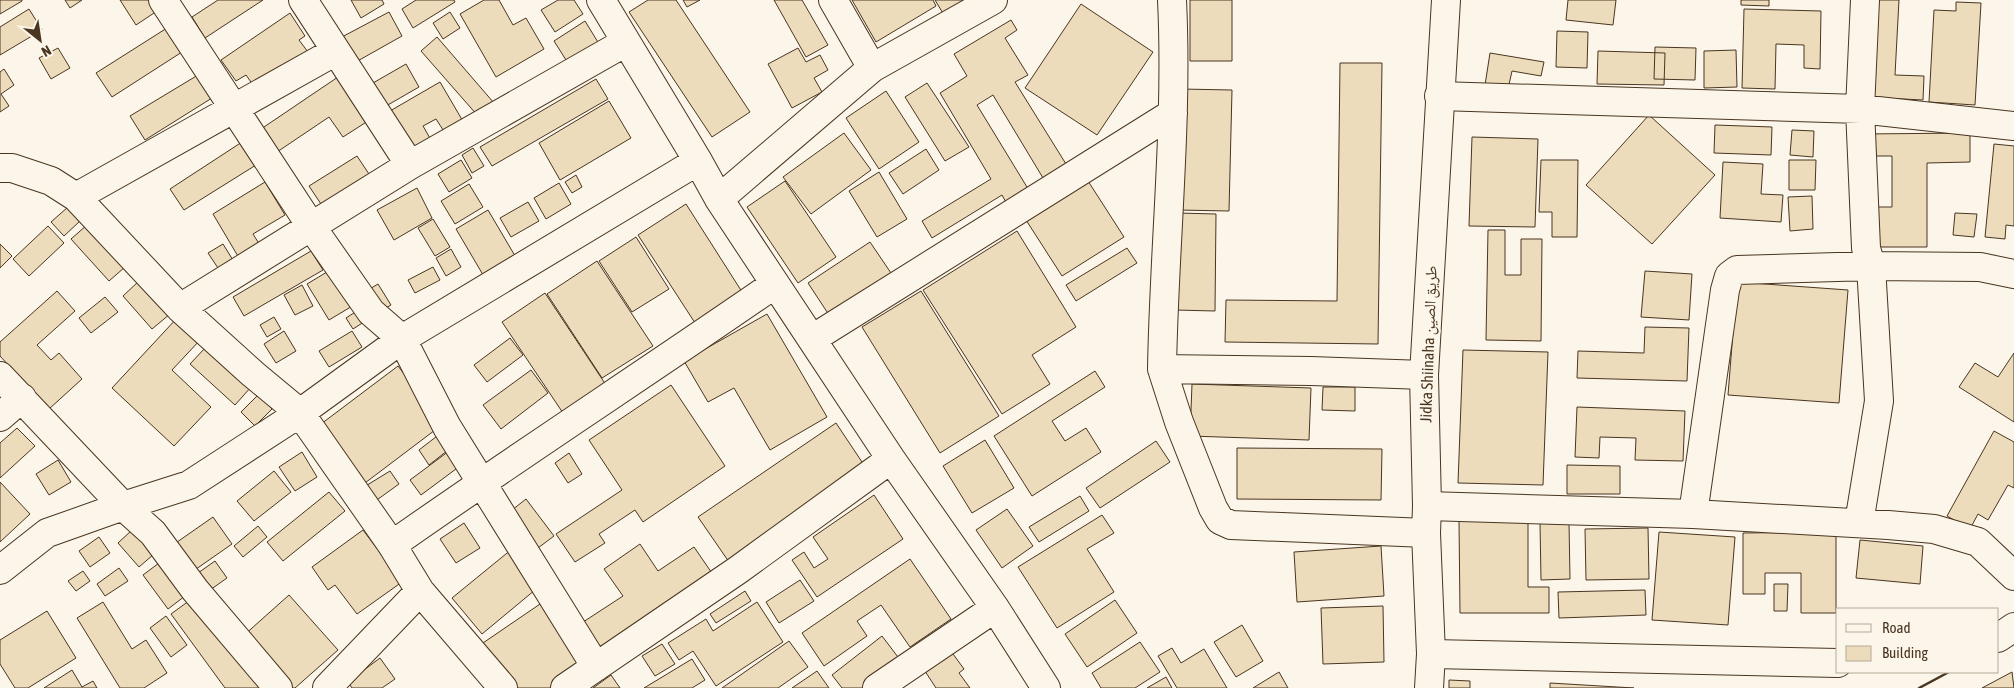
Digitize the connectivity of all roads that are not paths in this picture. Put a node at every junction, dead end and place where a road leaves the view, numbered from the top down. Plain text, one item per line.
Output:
1 (163, 0) edge
2 (303, 0) edge
3 (602, 0) edge
4 (833, 0) edge
5 (993, 0) edge
6 (1172, 0) edge
7 (1446, 0) edge
8 (1864, 0) edge
9 (626, 42) junction
10 (336, 51) junction
11 (872, 68) junction
12 (1439, 96) junction
13 (1860, 108) junction
14 (236, 109) junction
15 (1173, 113) junction
16 (2014, 126) edge
17 (698, 161) junction
18 (410, 165) junction
19 (0, 168) edge
20 (76, 197) junction
21 (719, 199) junction
22 (311, 226) junction
23 (1871, 266) junction
24 (2014, 274) edge
25 (776, 284) junction
26 (180, 308) junction
27 (402, 339) junction
28 (812, 339) junction
29 (1162, 370) junction
30 (1424, 375) junction
31 (0, 376) edge
32 (22, 398) junction
33 (300, 413) junction
34 (0, 417) edge
35 (891, 459) junction
36 (480, 482) junction
37 (123, 506) junction
38 (1427, 506) junction
39 (1693, 514) junction
40 (1859, 523) junction
41 (1426, 532) junction
42 (392, 545) junction
43 (0, 570) edge
44 (2014, 576) edge
45 (420, 591) junction
46 (995, 608) junction
47 (2014, 627) edge
48 (1999, 637) edge
49 (1431, 654) junction
50 (1836, 663) edge
51 (596, 667) junction
52 (278, 688) edge
53 (327, 688) edge
54 (502, 688) edge
55 (565, 688) edge
56 (877, 688) edge
57 (1046, 688) edge
58 (1430, 688) edge

1 - 14 street
2 - 10 street
3 - 9 street
4 - 11 street
5 - 11 street
6 - 15 street
7 - 12 street, Jidka Shiinaha طريق الصين
8 - 13 street
9 - 17 street
9 - 18 street
10 - 14 street
10 - 18 street
11 - 21 street
12 - 13 street
12 - 30 street, Jidka Shiinaha طريق الصين
13 - 16 street
13 - 23 street
14 - 20 street
14 - 22 street
15 - 28 street
15 - 29 street
17 - 21 street
17 - 27 street
18 - 22 street
19 - 20 street
20 - 26 street
21 - 25 street
22 - 26 street
22 - 27 street
23 - 24 street
23 - 39 street
23 - 40 street
25 - 28 street
25 - 36 street
26 - 33 street
27 - 33 street
27 - 36 street
28 - 35 street
29 - 30 street
29 - 41 street
30 - 38 street, Jidka Shiinaha طريق الصين
31 - 32 street
32 - 34 street
32 - 37 street
33 - 37 street
33 - 42 street
35 - 46 street
35 - 51 street
36 - 42 street
36 - 51 street
37 - 43 street
37 - 52 street
38 - 39 street
38 - 41 street, Jidka Shiinaha طريق الصين
39 - 40 street
40 - 44 street
41 - 49 street, Jidka Shiinaha طريق الصين
42 - 45 street
45 - 53 street
45 - 54 street
46 - 56 street
46 - 57 street
47 - 48 street
49 - 50 street
49 - 58 street, Jidka Shiinaha طريق الصين
51 - 55 street

